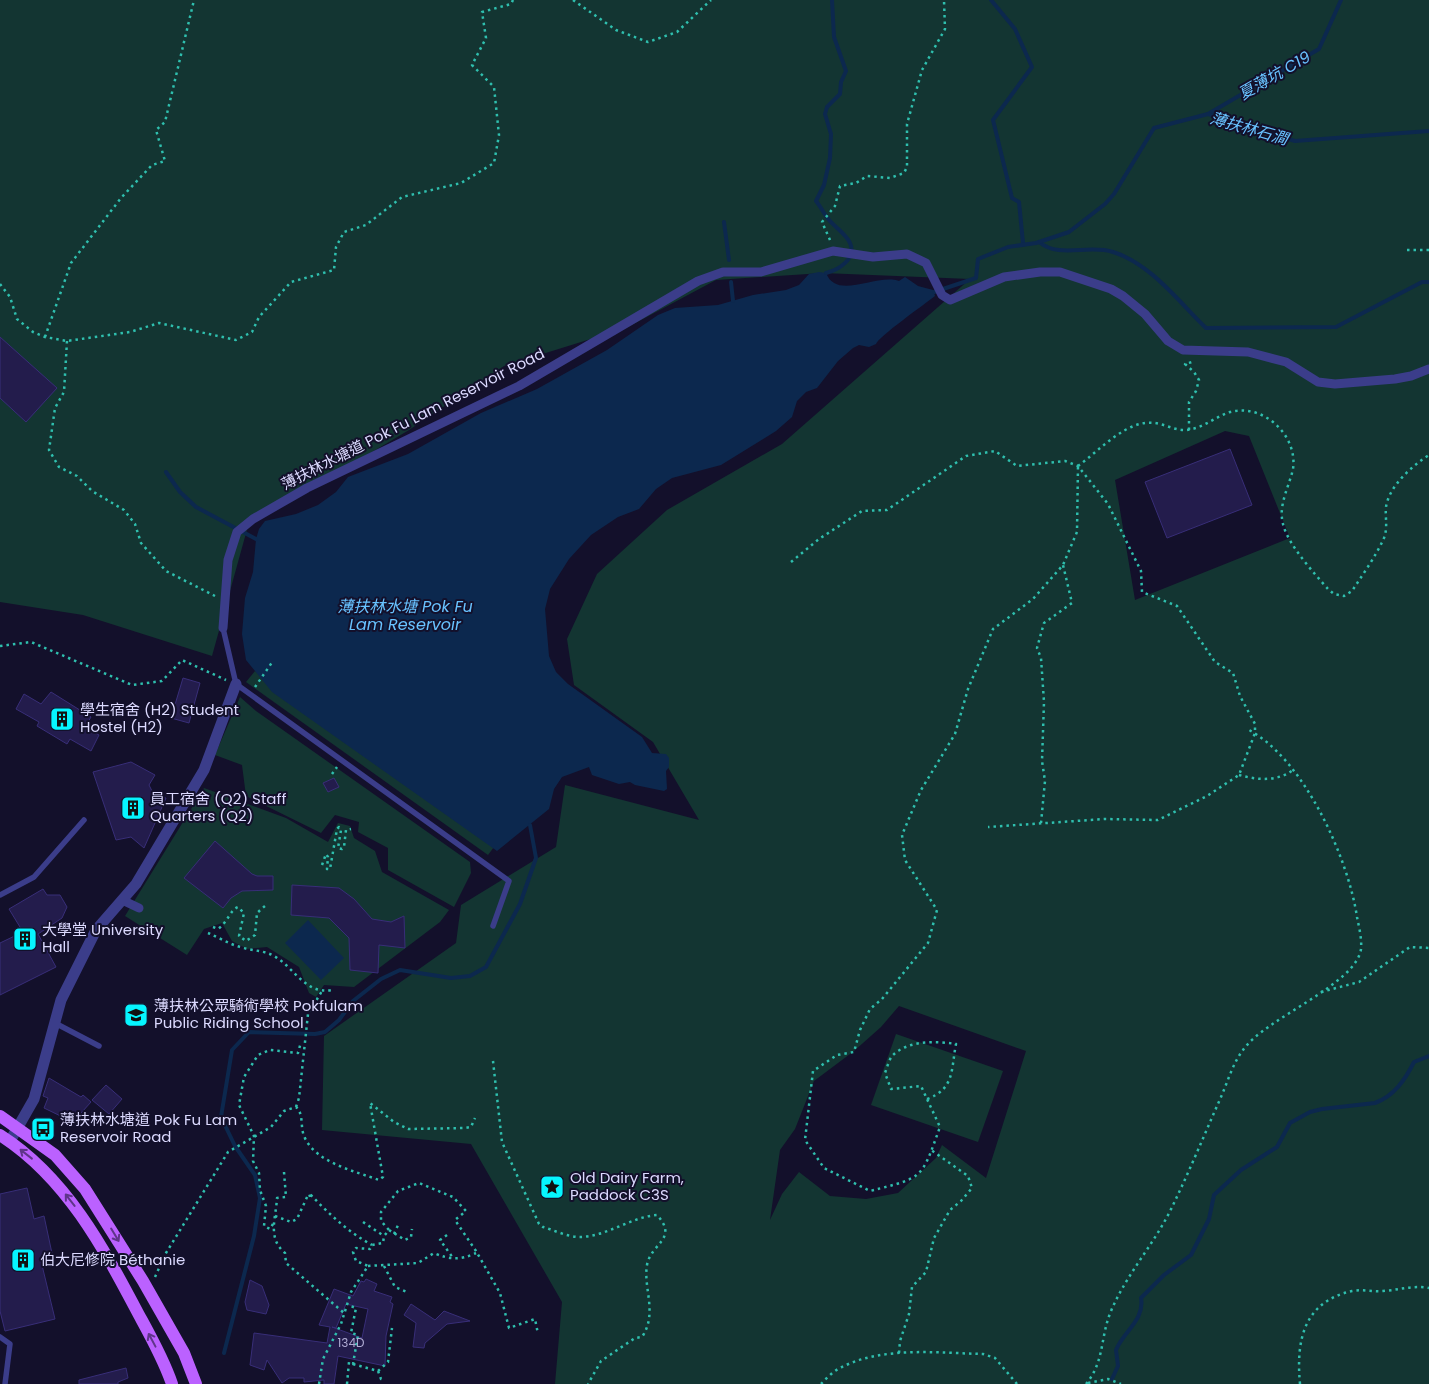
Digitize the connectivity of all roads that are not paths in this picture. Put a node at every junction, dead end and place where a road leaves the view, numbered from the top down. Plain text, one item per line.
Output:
1 (1429, 369) edge
2 (223, 628) joint
3 (236, 684) junction
4 (84, 820) dead end
5 (0, 895) edge
6 (122, 900) junction
7 (139, 908) dead end
8 (493, 926) dead end
9 (53, 1022) junction
10 (99, 1046) dead end
11 (0, 1116) edge
12 (20, 1128) junction
13 (5, 1138) edge
14 (0, 1337) edge
15 (5, 1384) edge
16 (172, 1384) edge
17 (196, 1384) edge

1 - 2 street, 薄扶林水塘道 Pok Fu Lam Reservoir Road
2 - 3 lane, 薄扶林水塘道 Pok Fu Lam Reservoir Road
3 - 6 street
3 - 8 lane
4 - 5 lane
6 - 7 street
6 - 9 street
9 - 10 lane
9 - 12 street
11 - 12 main road
12 - 13 street
12 -> 17 main road
16 -> 13 main road
14 - 15 lane

